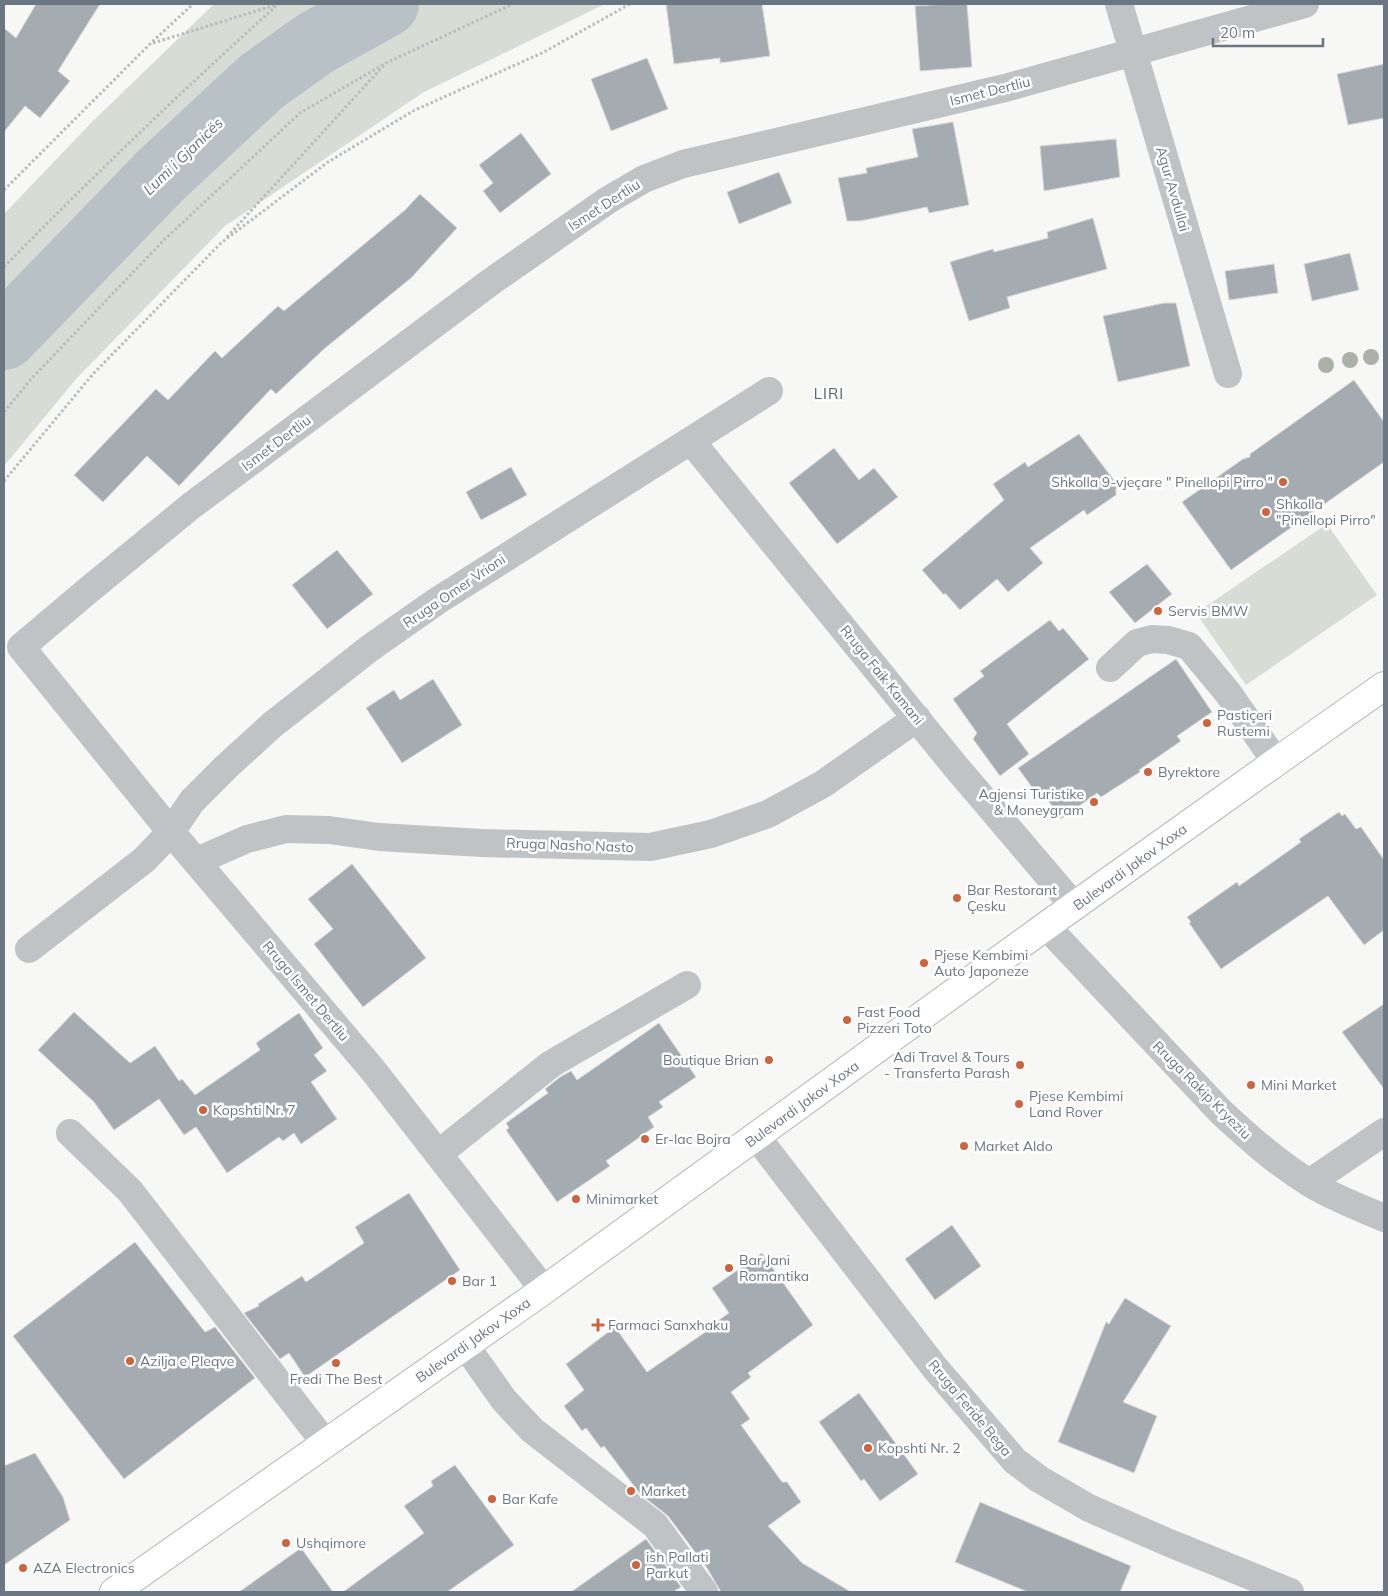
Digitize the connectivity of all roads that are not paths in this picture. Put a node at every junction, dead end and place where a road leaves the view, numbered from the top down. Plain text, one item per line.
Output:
1 (1119, 4) edge
2 (1306, 4) edge
3 (1133, 52) junction
4 (1228, 374) dead end
5 (769, 391) dead end
6 (691, 441) junction
7 (21, 647) joint
8 (1110, 668) dead end
9 (1384, 686) edge
10 (917, 718) junction
11 (1276, 762) junction
12 (171, 832) junction
13 (197, 862) junction
14 (1076, 906) junction
15 (1046, 926) junction
16 (29, 949) dead end
17 (687, 985) dead end
18 (1384, 1132) edge
19 (70, 1133) dead end
20 (756, 1136) junction
21 (438, 1154) junction
22 (1309, 1183) junction
23 (1384, 1218) edge
24 (544, 1290) junction
25 (465, 1345) junction
26 (326, 1444) junction
27 (114, 1592) edge
28 (704, 1592) edge
29 (1290, 1592) edge

1 - 3 street, Agur Avdullai
2 - 3 street, Ismet Dertliu
3 - 4 street, Agur Avdullai
3 - 7 street, Ismet Dertliu
5 - 6 street, Rruga Omer Vrioni
6 - 10 street, Rruga Faik Kamani
6 - 12 street, Rruga Omer Vrioni
7 - 12 street, Rruga Ismet Dertliu
8 - 11 street
9 - 11 main road, Bulevardi Jakov Xoxa
10 - 13 street, Rruga Nasho Nasto
10 - 14 street, Rruga Faik Kamani
11 - 14 main road, Bulevardi Jakov Xoxa
12 - 13 street, Rruga Ismet Dertliu
12 - 16 street
13 - 21 street, Rruga Ismet Dertliu
14 - 15 main road, Bulevardi Jakov Xoxa
15 - 20 main road, Bulevardi Jakov Xoxa
15 - 22 street, Rruga Rakip Kryeziu
17 - 21 street
18 - 22 street
19 - 26 street
20 - 24 main road, Bulevardi Jakov Xoxa
20 - 29 street, Rruga Feride Bega
21 - 24 street, Rruga Ismet Dertliu
22 - 23 street, Rruga Rakip Kryeziu
24 - 25 main road, Bulevardi Jakov Xoxa
25 - 26 main road, Bulevardi Jakov Xoxa
25 - 28 street
26 - 27 main road, Bulevardi Jakov Xoxa

